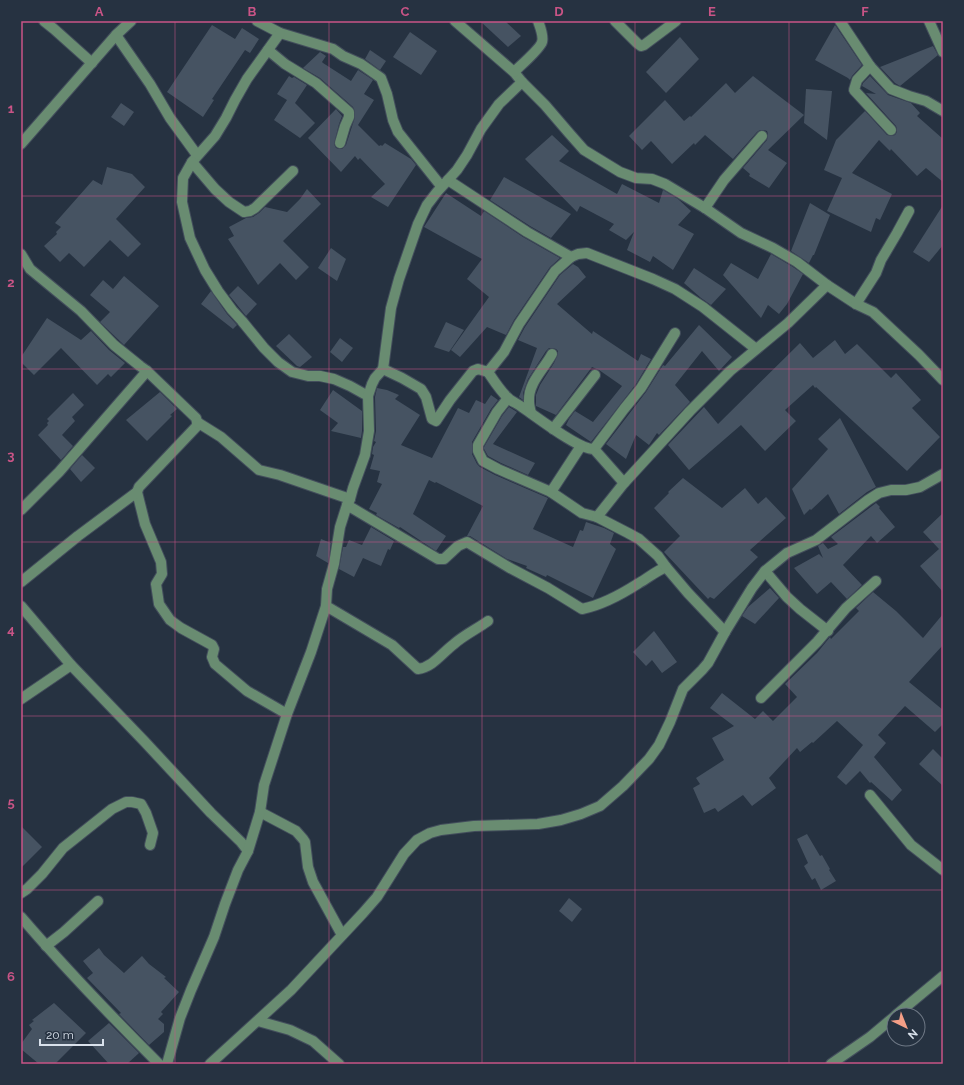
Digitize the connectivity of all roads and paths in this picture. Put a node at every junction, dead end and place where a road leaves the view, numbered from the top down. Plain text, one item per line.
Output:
1 (44, 21) edge
2 (131, 21) edge
3 (257, 21) edge
4 (455, 21) edge
5 (538, 21) edge
6 (615, 21) edge
7 (676, 21) edge
8 (840, 21) edge
9 (929, 21) edge
10 (280, 33) junction
11 (116, 35) junction
12 (268, 50) junction
13 (943, 52) edge
14 (92, 63) junction
15 (870, 66) junction
16 (514, 72) junction
17 (522, 82) junction
18 (943, 111) edge
19 (891, 130) dead end
20 (762, 136) dead end
21 (340, 143) dead end
22 (21, 144) edge
23 (195, 158) junction
24 (293, 171) dead end
25 (445, 183) junction
26 (705, 208) junction
27 (909, 211) dead end
28 (21, 254) edge
29 (570, 257) junction
30 (827, 285) junction
31 (856, 304) junction
32 (675, 333) dead end
33 (756, 349) junction
34 (552, 354) dead end
35 (383, 369) junction
36 (147, 371) junction
37 (488, 372) junction
38 (595, 374) dead end
39 (943, 380) edge
40 (368, 396) junction
41 (508, 398) junction
42 (531, 413) junction
43 (197, 422) junction
44 (553, 429) junction
45 (581, 446) junction
46 (594, 449) junction
47 (943, 474) edge
48 (624, 483) junction
49 (137, 492) junction
50 (551, 492) junction
51 (348, 502) junction
52 (21, 510) edge
53 (597, 517) junction
54 (666, 567) junction
55 (765, 571) junction
56 (876, 581) dead end
57 (21, 582) edge
58 (21, 606) edge
59 (326, 606) junction
60 (488, 621) dead end
61 (828, 631) junction
62 (725, 632) junction
63 (71, 665) junction
64 (761, 698) dead end
65 (21, 699) edge
66 (287, 714) junction
67 (870, 795) dead end
68 (260, 812) junction
69 (150, 845) dead end
70 (248, 851) junction
71 (943, 870) edge
72 (21, 894) edge
73 (98, 901) dead end
74 (21, 917) edge
75 (342, 935) junction
76 (46, 946) junction
77 (943, 976) edge
78 (906, 1007) edge
79 (258, 1020) junction
80 (886, 1024) edge
81 (159, 1064) edge
82 (167, 1064) edge
83 (210, 1064) edge
84 (339, 1064) edge
85 (832, 1064) edge

1 - 14 street
2 - 11 street
3 - 10 street
4 - 16 street
5 - 16 street
6 - 7 street
8 - 15 street
9 - 13 street
10 - 12 street
10 - 25 street
11 - 14 street
11 - 23 street
12 - 21 street
12 - 23 street
14 - 22 street
15 - 18 street
15 - 19 street
16 - 17 street
17 - 25 street
17 - 26 street
20 - 26 street
23 - 24 street
23 - 40 street
25 - 29 street
25 - 35 street
26 - 30 street
27 - 31 street
28 - 36 street
29 - 33 street
29 - 37 street
30 - 31 street
30 - 33 street
31 - 39 street
32 - 46 street
33 - 48 street
34 - 42 street
35 - 37 street
35 - 40 street
36 - 43 street
36 - 52 street
37 - 41 street
38 - 44 street
40 - 51 street
41 - 42 street
41 - 50 street
42 - 44 street
43 - 49 street
43 - 51 street
44 - 45 street
45 - 46 street
45 - 50 street
46 - 48 street
47 - 55 street
48 - 53 street
49 - 57 street
49 - 66 street
50 - 53 street
51 - 54 street
51 - 59 street
53 - 54 street
54 - 62 street
55 - 61 street
55 - 62 street
56 - 61 street
58 - 63 street
59 - 60 street
59 - 66 street
61 - 64 street
62 - 75 street
63 - 65 street
63 - 70 street
66 - 68 street
67 - 71 street
68 - 70 street
68 - 75 street
69 - 72 street
70 - 82 street
73 - 76 street
74 - 76 street
75 - 79 street
76 - 81 street
77 - 78 street
79 - 83 street
79 - 84 street
80 - 85 street

